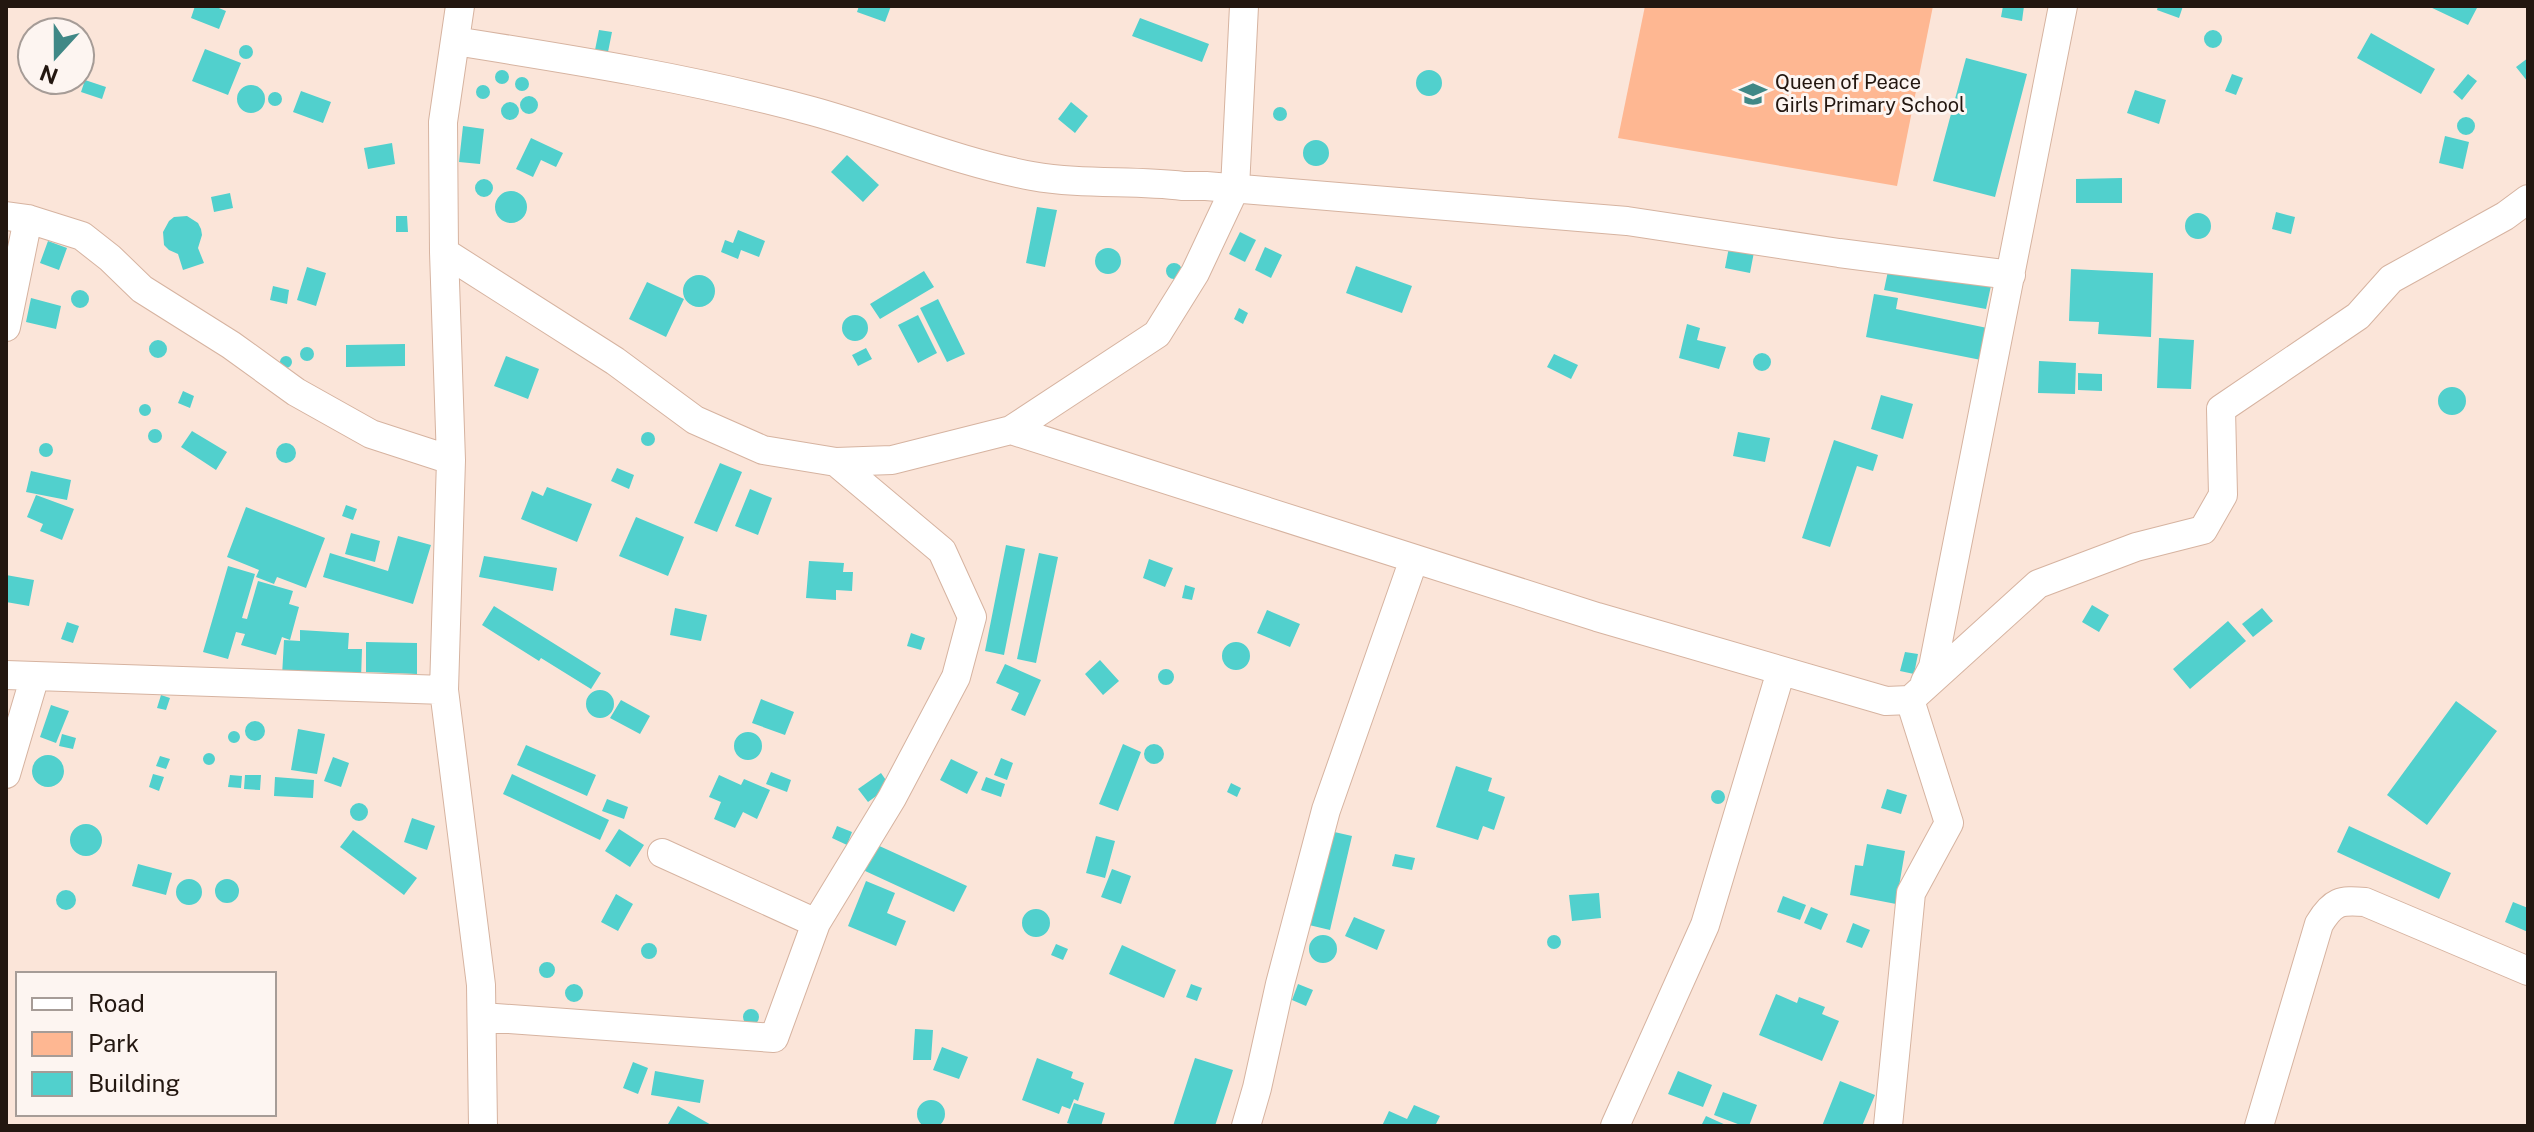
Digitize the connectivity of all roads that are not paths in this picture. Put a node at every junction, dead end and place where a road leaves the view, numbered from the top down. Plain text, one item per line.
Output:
1 (460, 6) edge
2 (1244, 6) edge
3 (2063, 6) edge
4 (455, 41) junction
5 (1235, 188) junction
6 (2528, 199) edge
7 (17, 218) edge
8 (444, 252) junction
9 (2011, 275) junction
10 (6, 327) edge
11 (1011, 430) junction
12 (451, 460) junction
13 (836, 462) junction
14 (1414, 559) junction
15 (1781, 671) junction
16 (6, 675) edge
17 (35, 676) junction
18 (444, 690) junction
19 (1916, 693) junction
20 (6, 774) edge
21 (662, 853) dead end
22 (816, 923) junction
23 (2528, 971) edge
24 (482, 1017) junction
25 (483, 1126) edge
26 (1246, 1126) edge
27 (1615, 1126) edge
28 (1888, 1126) edge
29 (2259, 1126) edge

1 - 4 street
2 - 5 street
3 - 9 street
4 - 5 street
4 - 8 street
5 - 9 street
5 - 11 street
6 - 19 street
7 - 10 street
7 - 12 street
8 - 12 street
8 - 13 street
9 - 19 street
11 - 13 street
11 - 14 street
12 - 18 street
13 - 22 street
14 - 15 street
14 - 26 street
15 - 19 street
15 - 27 street
16 - 17 street
17 - 18 street
17 - 20 street
18 - 24 street
19 - 28 street
21 - 22 street
22 - 24 street
23 - 29 street
24 - 25 street

